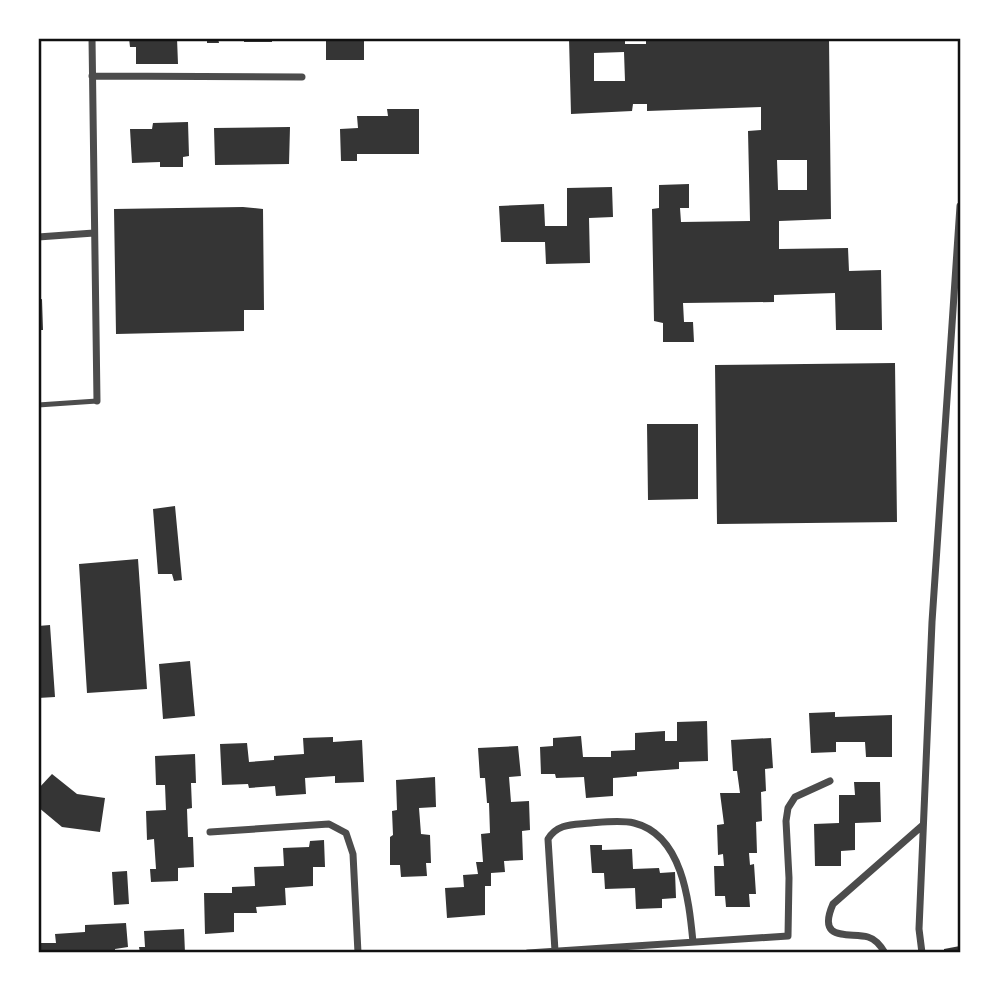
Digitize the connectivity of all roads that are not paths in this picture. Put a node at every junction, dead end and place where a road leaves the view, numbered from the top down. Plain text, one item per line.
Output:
1 (92, 38) edge
2 (92, 76) junction
3 (302, 77) dead end
4 (961, 206) edge
5 (94, 233) junction
6 (38, 237) edge
7 (97, 401) joint
8 (38, 405) edge
9 (830, 781) dead end
10 (923, 825) junction
11 (210, 832) dead end
12 (693, 942) junction
13 (615, 950) edge
14 (555, 951) edge
15 (358, 953) edge
16 (528, 953) edge
17 (885, 953) edge
18 (922, 953) edge

1 - 2 street
2 - 3 street
2 - 5 street
4 - 10 street
5 - 6 street
5 - 7 street
7 - 8 lane
9 - 12 street
10 - 17 street
10 - 18 street
11 - 15 street
12 - 13 street
12 - 14 street
13 - 14 street
14 - 16 street

